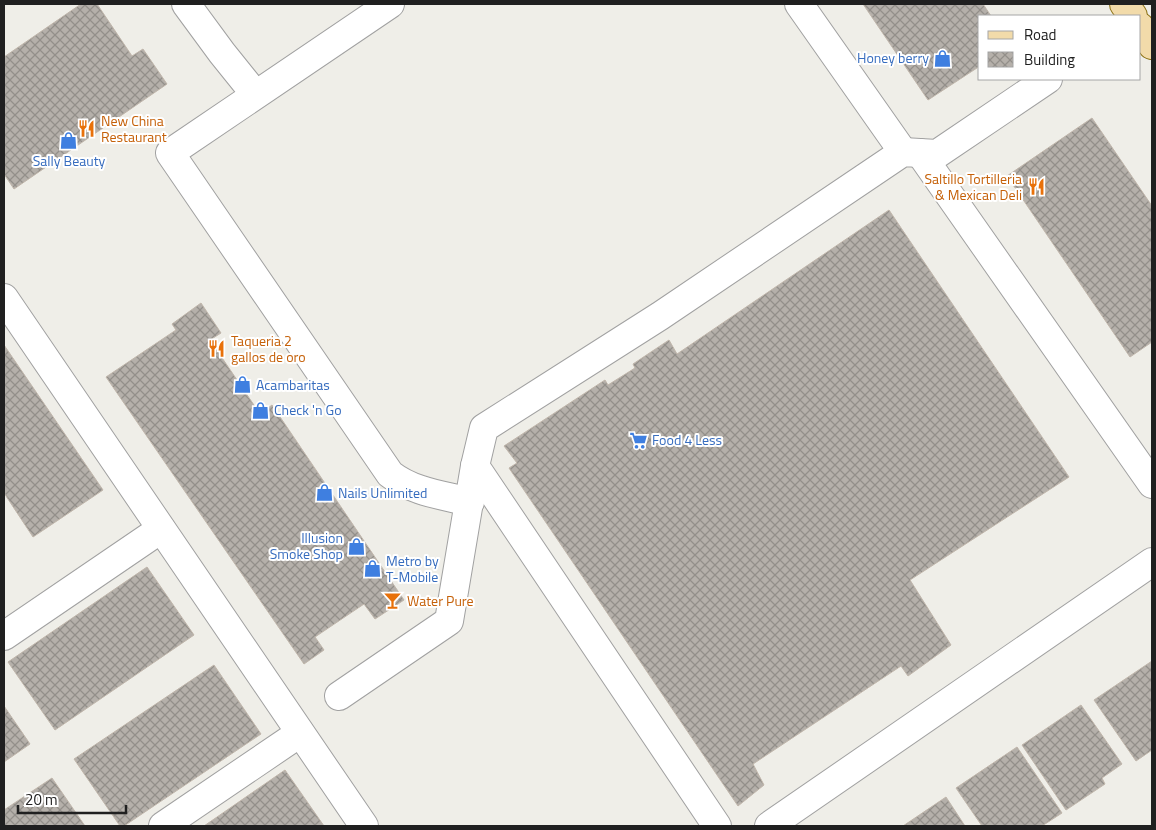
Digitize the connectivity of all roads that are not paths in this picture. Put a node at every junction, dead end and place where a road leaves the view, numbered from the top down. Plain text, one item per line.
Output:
1 (181, 4) edge
2 (390, 4) edge
3 (798, 4) edge
4 (1124, 4) edge
5 (1132, 15) edge
6 (1141, 28) edge
7 (1152, 45) edge
8 (1047, 80) edge
9 (255, 94) junction
10 (911, 153) junction
11 (4, 298) edge
12 (475, 466) junction
13 (1152, 484) edge
14 (470, 502) junction
15 (161, 528) junction
16 (1152, 562) edge
17 (4, 636) edge
18 (339, 696) dead end
19 (300, 733) junction
20 (163, 826) edge
21 (364, 826) edge
22 (718, 826) edge
23 (769, 826) edge

1 - 9 street
2 - 9 street
3 - 10 street
4 - 5 main road
6 - 7 main road
8 - 10 street
9 - 14 street
10 - 12 street
10 - 13 street
11 - 15 street
12 - 14 street
12 - 22 street
14 - 18 street
15 - 17 street
15 - 19 street
16 - 23 street
19 - 20 street
19 - 21 street

